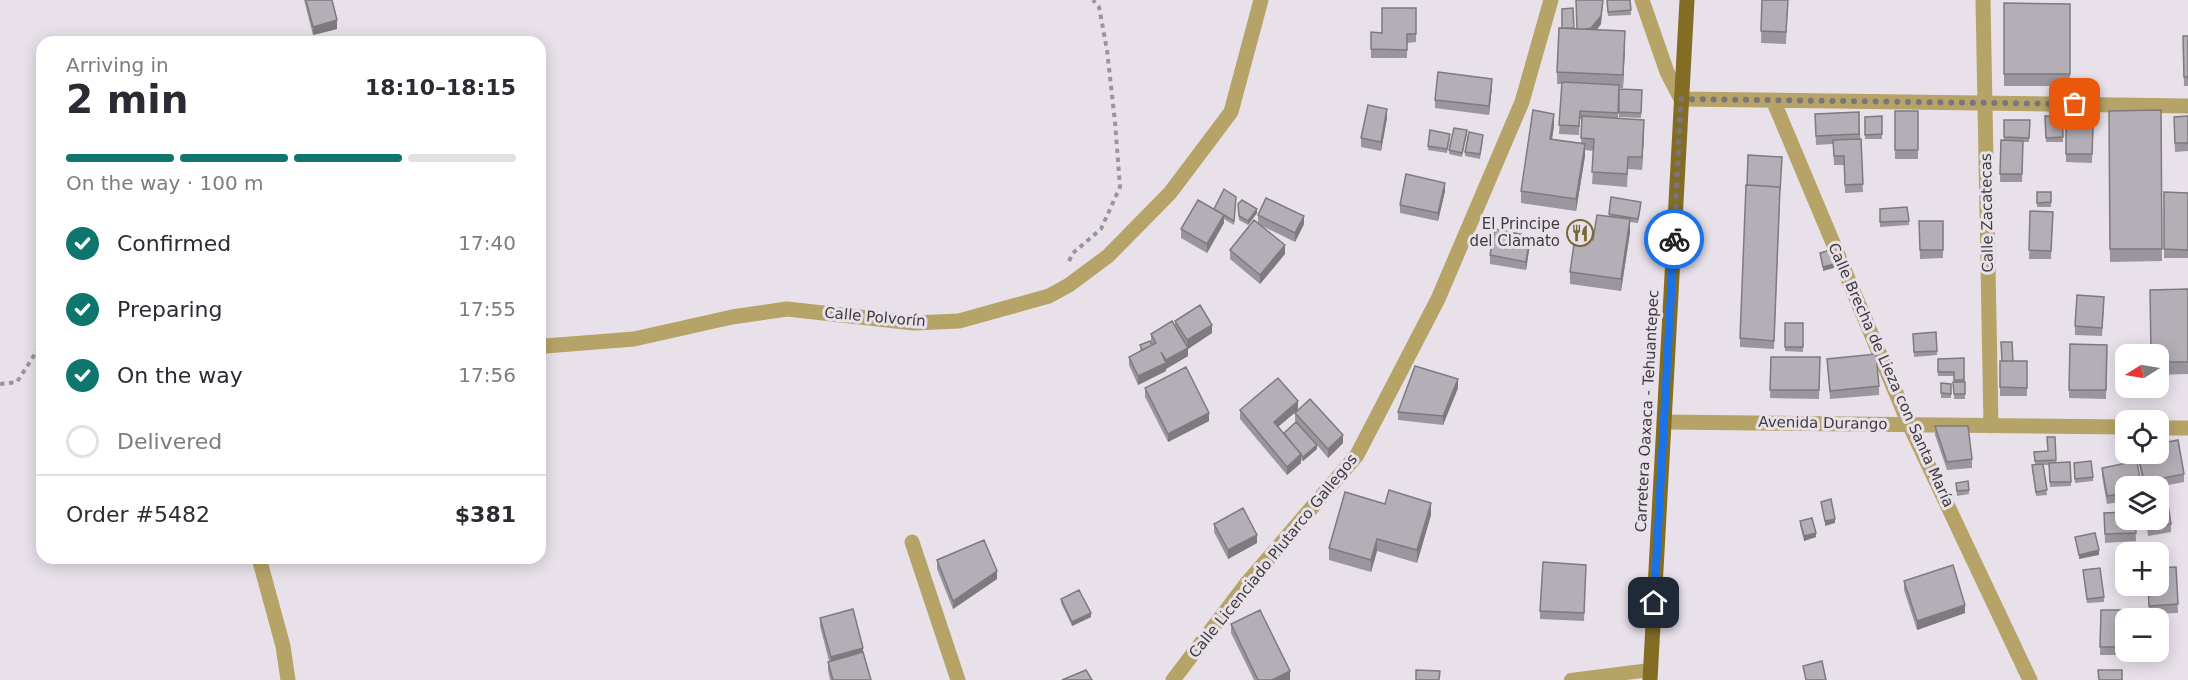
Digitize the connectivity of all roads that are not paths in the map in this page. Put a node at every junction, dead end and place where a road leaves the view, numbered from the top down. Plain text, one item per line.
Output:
1 (1261, 0) edge
2 (1551, 0) edge
3 (1642, 0) edge
4 (1687, 0) edge
5 (1983, 0) edge
6 (1681, 99) junction
7 (1773, 100) junction
8 (1985, 103) junction
9 (2188, 106) edge
10 (546, 346) edge
11 (1664, 422) junction
12 (1909, 424) junction
13 (1991, 426) junction
14 (2115, 427) edge
15 (2169, 428) edge
16 (2188, 428) edge
17 (912, 542) dead end
18 (261, 564) edge
19 (1650, 675) edge
20 (288, 680) edge
21 (958, 680) edge
22 (1173, 680) edge
23 (1571, 680) edge
24 (2030, 680) edge

1 - 10 street, Calle Polvorín
2 - 22 street, Calle Licenciado Plutarco Gallegos
3 - 6 street
4 - 6 main road, Carretera Oaxaca - Tehuantepec
5 - 8 street, Calle Zacatecas
6 - 7 street
6 - 11 main road, Carretera Oaxaca - Tehuantepec
7 - 8 street
7 - 12 street, Calle Brecha de Lieza con Santa María
8 - 9 street
8 - 13 street, Calle Zacatecas
11 - 12 street, Avenida Durango
11 - 19 main road, Carretera Oaxaca - Tehuantepec
12 - 13 street, Avenida Durango
12 - 24 street, Calle Brecha de Lieza con Santa María
13 - 14 street, Avenida Durango
15 - 16 street
17 - 21 street
18 - 20 street
19 - 23 lane

